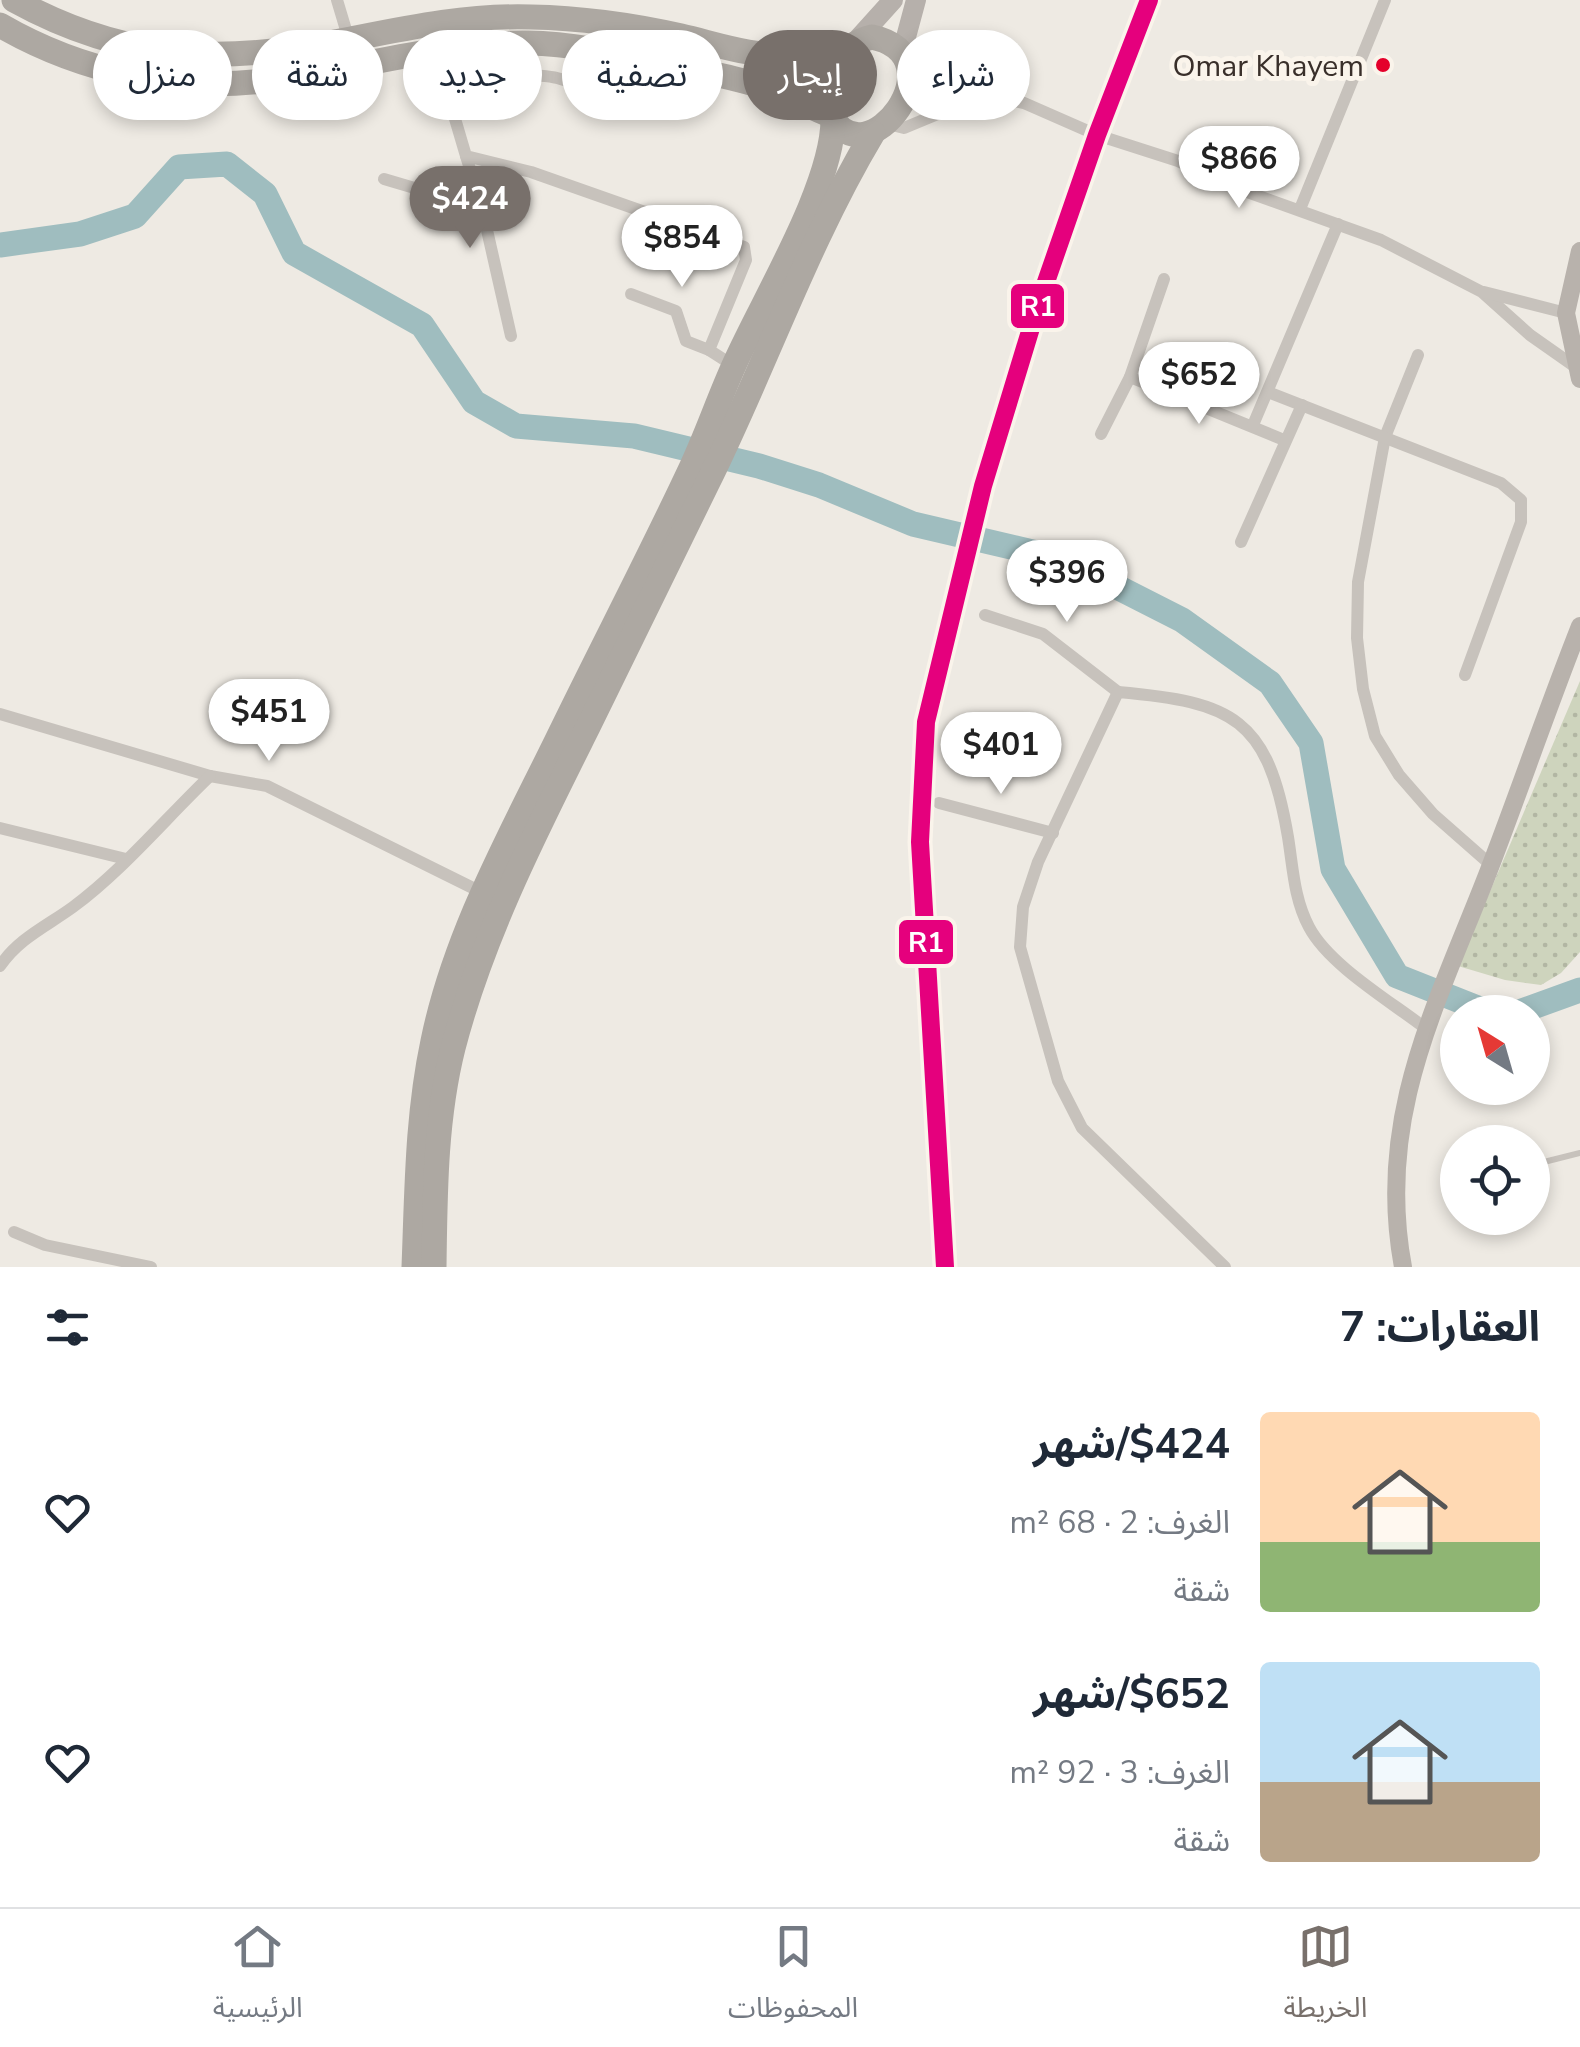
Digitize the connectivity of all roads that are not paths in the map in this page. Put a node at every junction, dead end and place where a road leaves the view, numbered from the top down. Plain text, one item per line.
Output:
1 (14, 0) edge
2 (336, 0) edge
3 (893, 0) edge
4 (916, 0) edge
5 (1385, 0) edge
6 (0, 24) edge
7 (346, 30) edge
8 (865, 30) edge
9 (909, 30) edge
10 (383, 34) edge
11 (558, 44) junction
12 (743, 51) edge
13 (252, 53) edge
14 (743, 81) edge
15 (1030, 106) edge
16 (897, 107) edge
17 (832, 120) edge
18 (835, 120) edge
19 (923, 120) edge
20 (880, 128) junction
21 (466, 156) junction
22 (384, 179) dead end
23 (482, 208) junction
24 (1300, 209) junction
25 (1338, 224) junction
26 (1580, 251) edge
27 (1164, 279) dead end
28 (1482, 292) junction
29 (632, 294) dead end
30 (1566, 313) junction
31 (511, 336) dead end
32 (709, 350) junction
33 (1418, 355) dead end
34 (734, 366) junction
35 (1579, 374) edge
36 (1130, 377) junction
37 (1268, 392) junction
38 (1302, 406) junction
39 (1252, 425) junction
40 (1101, 434) dead end
41 (716, 437) junction
42 (1385, 437) junction
43 (1284, 440) junction
44 (1241, 542) dead end
45 (985, 616) dead end
46 (1580, 626) edge
47 (1465, 675) dead end
48 (1118, 692) junction
49 (0, 714) edge
50 (210, 776) junction
51 (940, 803) dead end
52 (0, 828) edge
53 (1052, 832) junction
54 (126, 859) junction
55 (1491, 865) junction
56 (493, 898) junction
57 (0, 966) edge
58 (1429, 1020) junction
59 (1580, 1153) edge
60 (1550, 1160) edge
61 (14, 1232) dead end
62 (151, 1267) edge
63 (414, 1267) edge
64 (434, 1267) edge
65 (1225, 1267) edge
66 (1403, 1267) edge

1 - 13 highway
2 - 7 street
3 - 8 main road
4 - 9 main road
5 - 24 street
6 - 11 highway
10 - 12 highway
11 - 14 highway
11 - 21 street
15 - 24 street
16 - 20 highway
17 - 34 highway
18 - 20 highway
19 - 20 street
20 - 41 highway
21 - 23 street
21 - 32 street
22 - 23 street
23 - 31 street
24 - 25 street
25 - 28 street
25 - 37 street
26 - 30 street
27 - 36 street
28 - 30 street
28 - 35 street
29 - 32 street
30 - 35 street
32 - 34 street
33 - 42 street
34 - 41 highway
36 - 39 street
36 - 40 street
37 - 38 street
37 - 39 street
38 - 42 street
38 - 43 street
39 - 43 street
41 - 56 highway
42 - 47 street
42 - 55 street
43 - 44 street
45 - 48 street
46 - 55 street
48 - 53 street
48 - 58 street
49 - 50 street
50 - 54 street
50 - 56 street
51 - 53 street
52 - 54 street
53 - 65 street
54 - 57 street
55 - 58 street
56 - 63 highway
56 - 64 highway
58 - 66 street
59 - 60 lane
61 - 62 street

